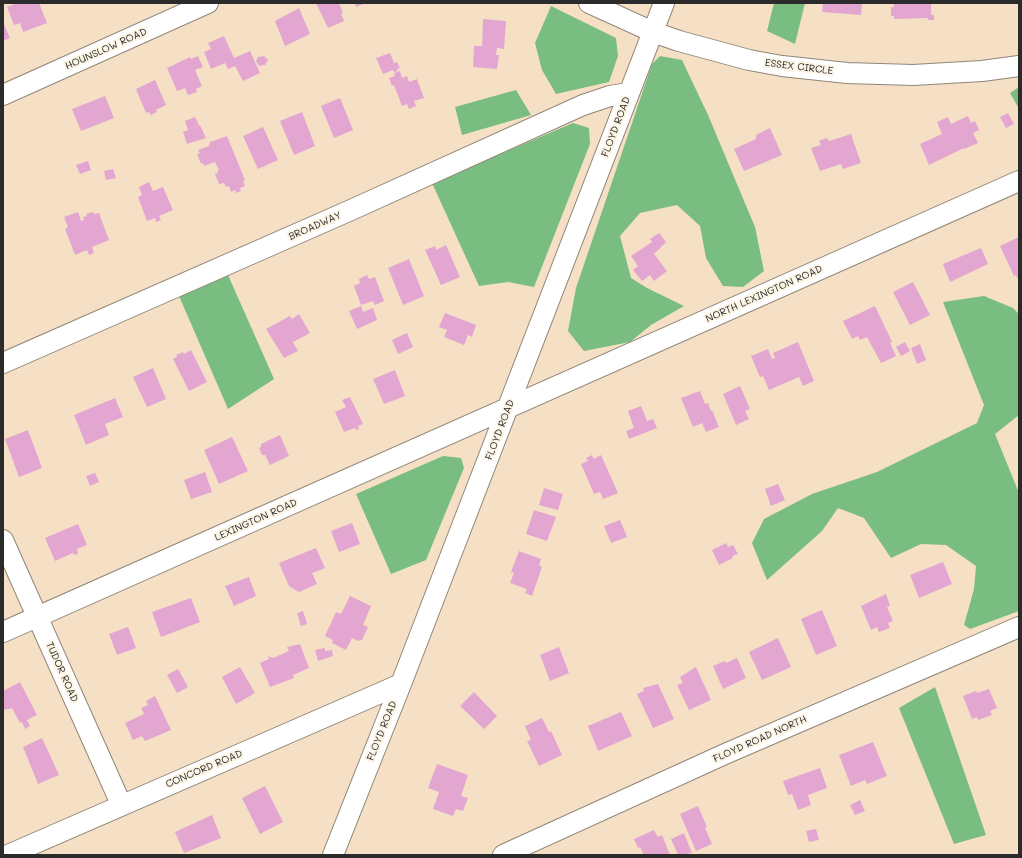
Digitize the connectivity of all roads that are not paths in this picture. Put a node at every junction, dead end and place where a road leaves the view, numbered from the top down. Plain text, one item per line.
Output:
1 (208, 3) edge
2 (589, 3) edge
3 (664, 3) edge
4 (653, 32) junction
5 (1019, 66) edge
6 (629, 94) junction
7 (3, 95) edge
8 (1019, 180) edge
9 (3, 363) edge
10 (508, 408) junction
11 (3, 540) edge
12 (37, 617) junction
13 (1019, 627) edge
14 (3, 632) edge
15 (401, 684) junction
16 (122, 804) junction
17 (8, 855) edge
18 (333, 855) edge
19 (503, 855) edge

1 - 7 street, HOUNSLOW ROAD
2 - 4 street, ESSEX CIRCLE
3 - 4 street, FLOYD ROAD
4 - 5 street, ESSEX CIRCLE
4 - 6 street, FLOYD ROAD
6 - 9 street, BROADWAY
6 - 10 street, FLOYD ROAD
8 - 10 street, NORTH LEXINGTON ROAD
10 - 12 street, LEXINGTON ROAD
10 - 15 street, FLOYD ROAD
11 - 12 street, TUDOR ROAD
12 - 14 street, LEXINGTON ROAD
12 - 16 street, TUDOR ROAD
13 - 19 street, FLOYD ROAD NORTH
15 - 16 street, CONCORD ROAD
15 - 18 street, FLOYD ROAD
16 - 17 street, CONCORD ROAD

